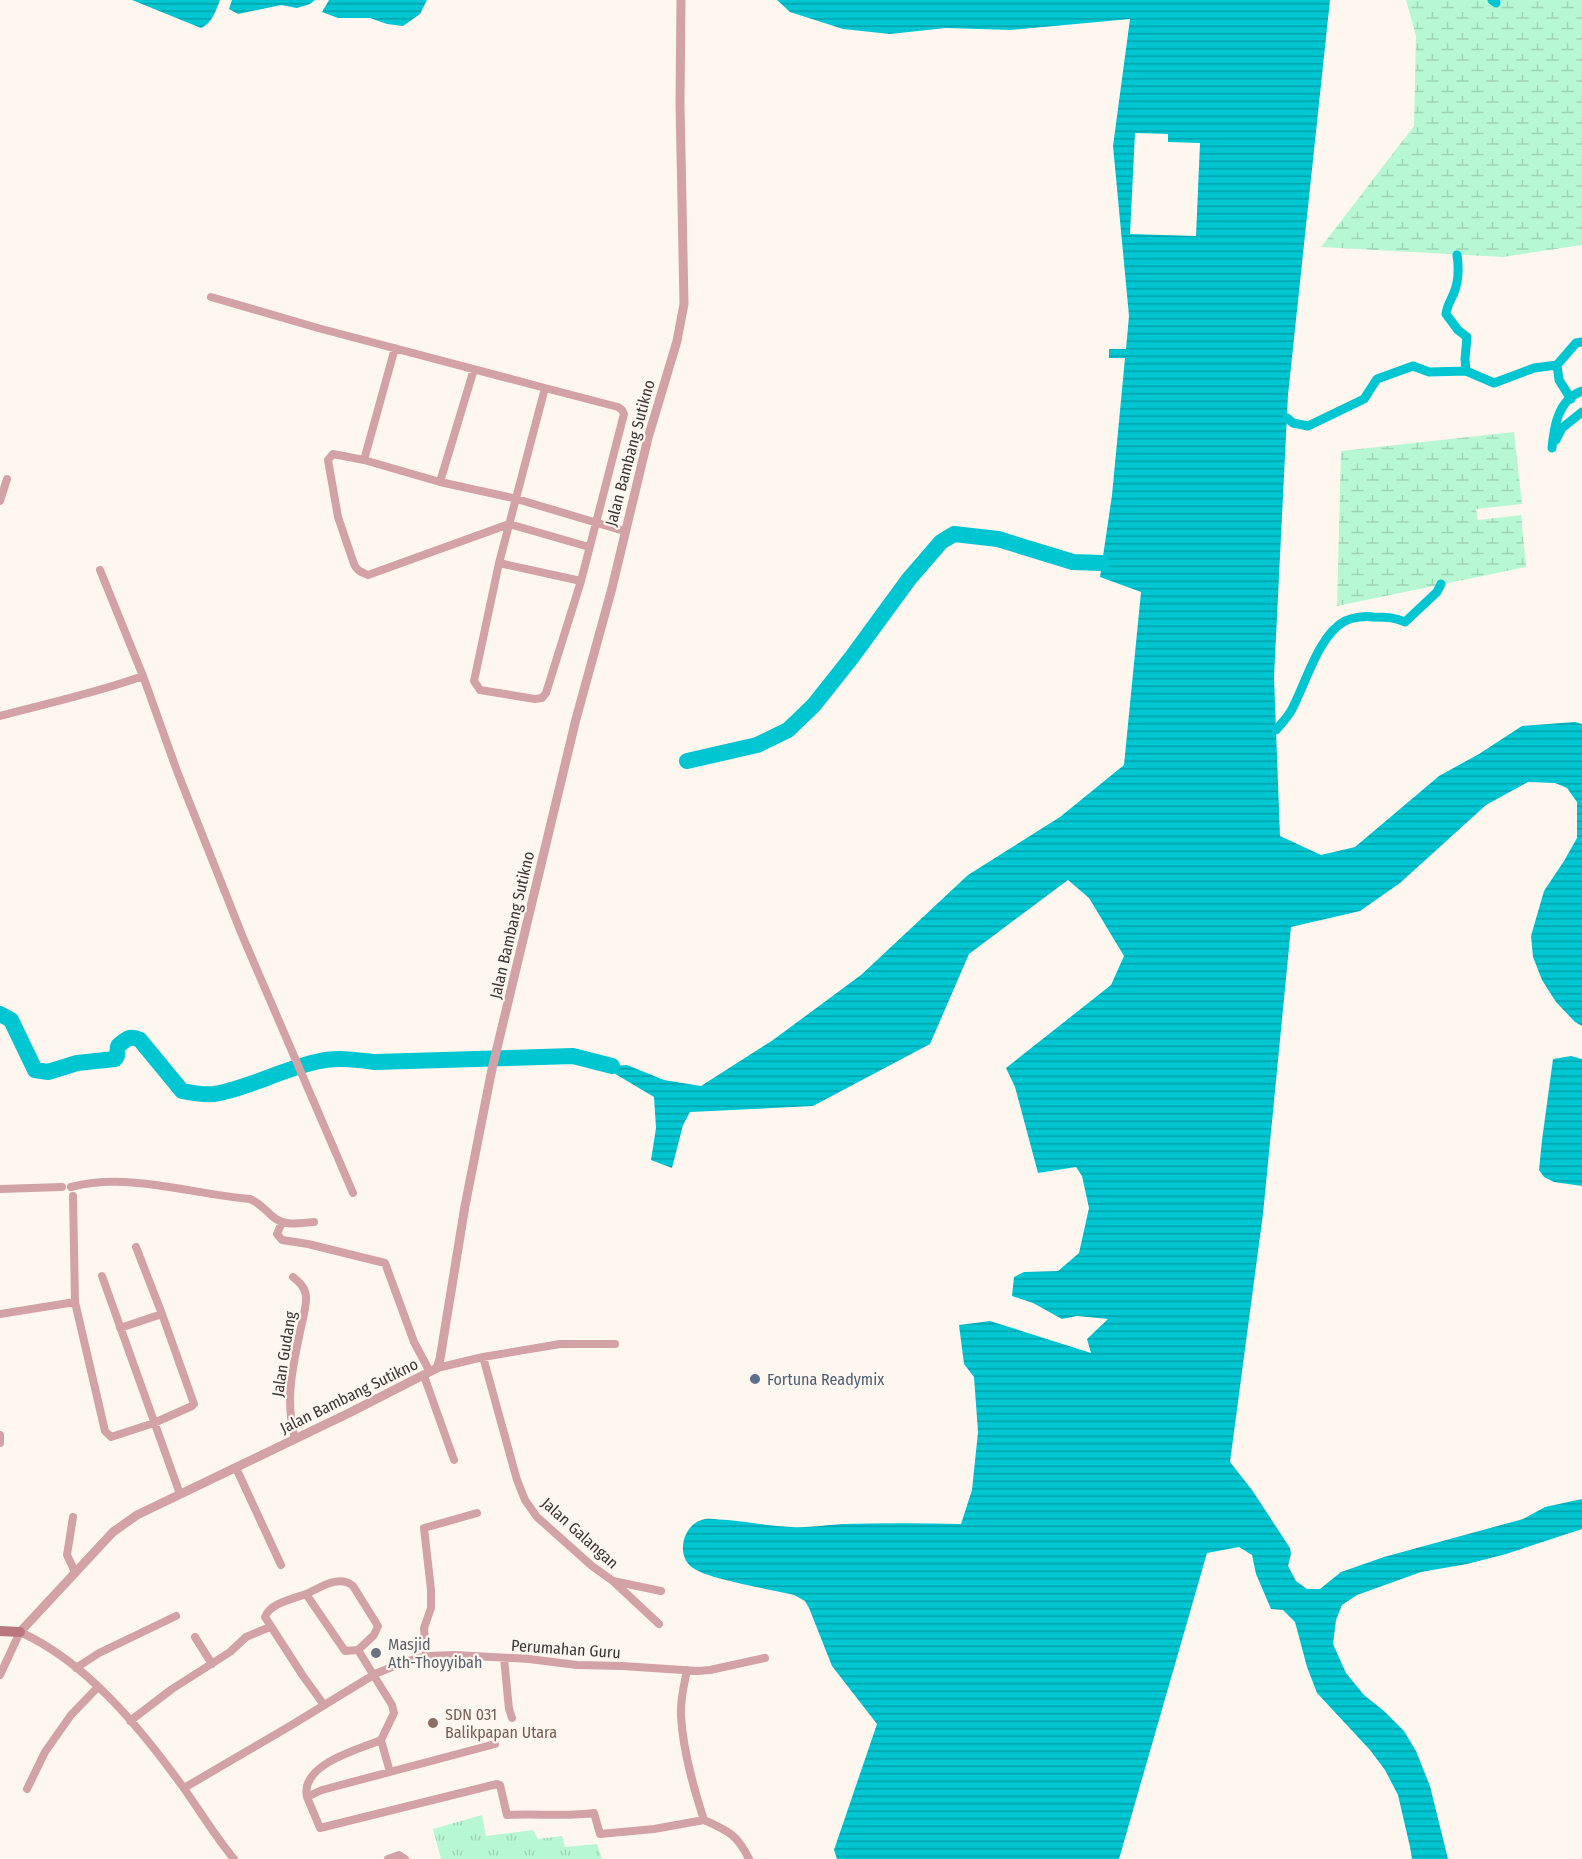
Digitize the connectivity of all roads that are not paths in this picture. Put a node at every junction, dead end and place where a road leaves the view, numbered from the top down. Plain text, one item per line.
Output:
1 (681, 0) edge
2 (211, 297) dead end
3 (395, 348) junction
4 (474, 369) junction
5 (544, 388) junction
6 (364, 459) junction
7 (7, 479) dead end
8 (440, 482) junction
9 (517, 500) junction
10 (0, 501) edge
11 (596, 523) junction
12 (509, 524) junction
13 (624, 531) junction
14 (589, 547) junction
15 (499, 563) junction
16 (100, 570) dead end
17 (580, 581) junction
18 (142, 676) junction
19 (0, 716) edge
20 (0, 1189) edge
21 (353, 1193) dead end
22 (73, 1196) dead end
23 (282, 1222) junction
24 (314, 1222) dead end
25 (136, 1247) dead end
26 (102, 1275) dead end
27 (293, 1277) dead end
28 (75, 1302) junction
29 (0, 1314) edge
30 (162, 1314) junction
31 (120, 1328) junction
32 (615, 1344) dead end
33 (483, 1357) junction
34 (430, 1372) junction
35 (154, 1423) junction
36 (0, 1435) edge
37 (295, 1439) junction
38 (0, 1443) edge
39 (454, 1460) dead end
40 (236, 1468) junction
41 (180, 1494) junction
42 (477, 1513) dead end
43 (73, 1517) dead end
44 (281, 1565) dead end
45 (75, 1572) junction
46 (613, 1581) junction
47 (661, 1591) dead end
48 (306, 1594) junction
49 (176, 1616) dead end
50 (659, 1624) dead end
51 (270, 1627) junction
52 (0, 1631) edge
53 (20, 1632) junction
54 (195, 1637) dead end
55 (358, 1650) junction
56 (426, 1656) junction
57 (504, 1658) junction
58 (765, 1658) dead end
59 (212, 1664) junction
60 (76, 1668) junction
61 (687, 1670) junction
62 (0, 1674) edge
63 (375, 1674) junction
64 (98, 1688) junction
65 (324, 1705) junction
66 (512, 1718) dead end
67 (130, 1721) junction
68 (381, 1740) junction
69 (495, 1744) dead end
70 (390, 1772) junction
71 (184, 1788) junction
72 (27, 1789) dead end
73 (307, 1797) junction
74 (704, 1820) junction
75 (234, 1859) edge
76 (388, 1859) edge
77 (405, 1859) edge
78 (749, 1859) edge

1 - 13 street, Jalan Bambang Sutikno
2 - 3 street
3 - 4 street
3 - 6 street
4 - 5 street
4 - 8 street
5 - 9 street
5 - 11 street
6 - 8 street
6 - 12 street
7 - 10 street
8 - 9 street
9 - 11 street
9 - 12 street
11 - 13 street
11 - 14 street
12 - 14 street
12 - 15 street
13 - 34 street, Jalan Bambang Sutikno
14 - 17 street
15 - 17 street
15 - 17 street
16 - 18 street
18 - 19 street
18 - 21 street
20 - 23 street
22 - 28 street
23 - 24 street
23 - 34 street
25 - 30 street
26 - 31 street
27 - 37 street, Jalan Gudang
28 - 29 street
28 - 35 street
30 - 31 street
30 - 35 street
31 - 35 street
32 - 33 street
33 - 34 street
33 - 46 street, Jalan Galangan
34 - 37 street, Jalan Bambang Sutikno
34 - 39 street
35 - 41 street
36 - 38 street
37 - 40 street, Jalan Bambang Sutikno
40 - 41 street, Jalan Bambang Sutikno
40 - 44 street
41 - 45 street, Jalan Bambang Sutikno
42 - 56 street
43 - 45 street
45 - 53 street, Jalan Bambang Sutikno
46 - 47 street, Jalan Galangan
46 - 50 street
48 - 51 street
48 - 55 street
48 - 55 street
49 - 60 street
51 - 59 street
51 - 65 street
52 - 53 main road
53 - 60 street
53 - 62 street
54 - 59 street
55 - 63 street
56 - 57 street, Perumahan Guru
56 - 63 street, Perumahan Guru
57 - 61 street, Perumahan Guru
57 - 66 street
58 - 61 street, Perumahan Guru
59 - 67 street
60 - 64 street
61 - 74 street
63 - 65 street, Perumahan Guru
63 - 68 street
64 - 67 street
64 - 72 street
65 - 71 street, Perumahan Guru
67 - 71 street
68 - 70 street
68 - 73 street
69 - 70 street
70 - 73 street
71 - 75 street
73 - 74 street
74 - 78 street
76 - 77 street

